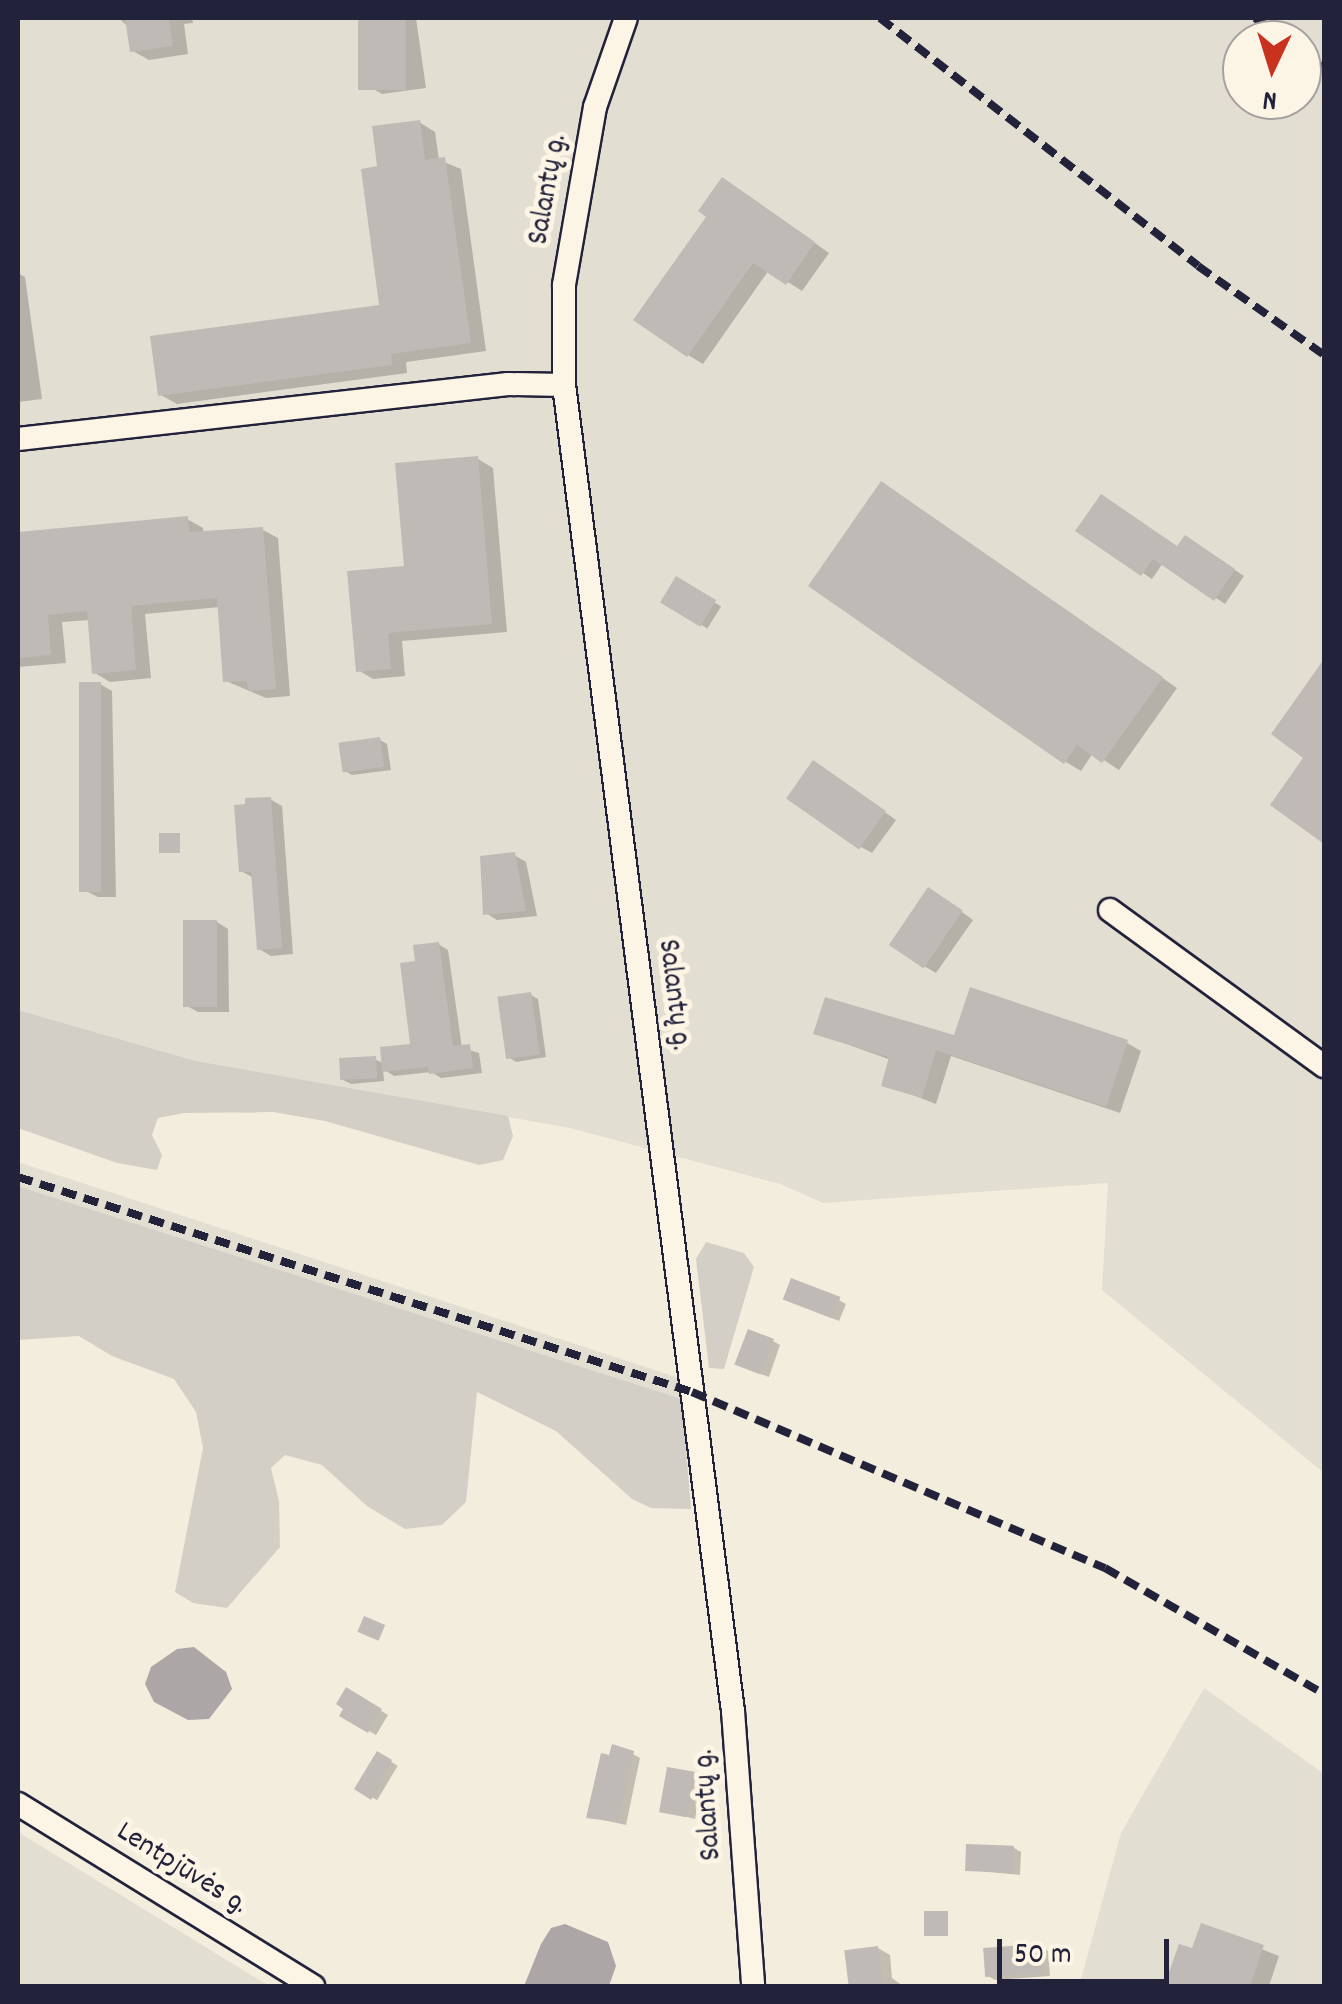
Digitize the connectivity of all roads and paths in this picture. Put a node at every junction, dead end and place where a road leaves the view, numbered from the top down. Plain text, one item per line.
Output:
1 (626, 18) edge
2 (564, 385) junction
3 (18, 439) edge
4 (1110, 910) dead end
5 (1324, 1066) edge
6 (18, 1804) edge
7 (313, 1986) edge
8 (752, 1986) edge

1 - 2 street, Salantų g.
2 - 3 street
2 - 8 street, Salantų g.
4 - 5 street
6 - 7 street, Lentpjūvės g.

